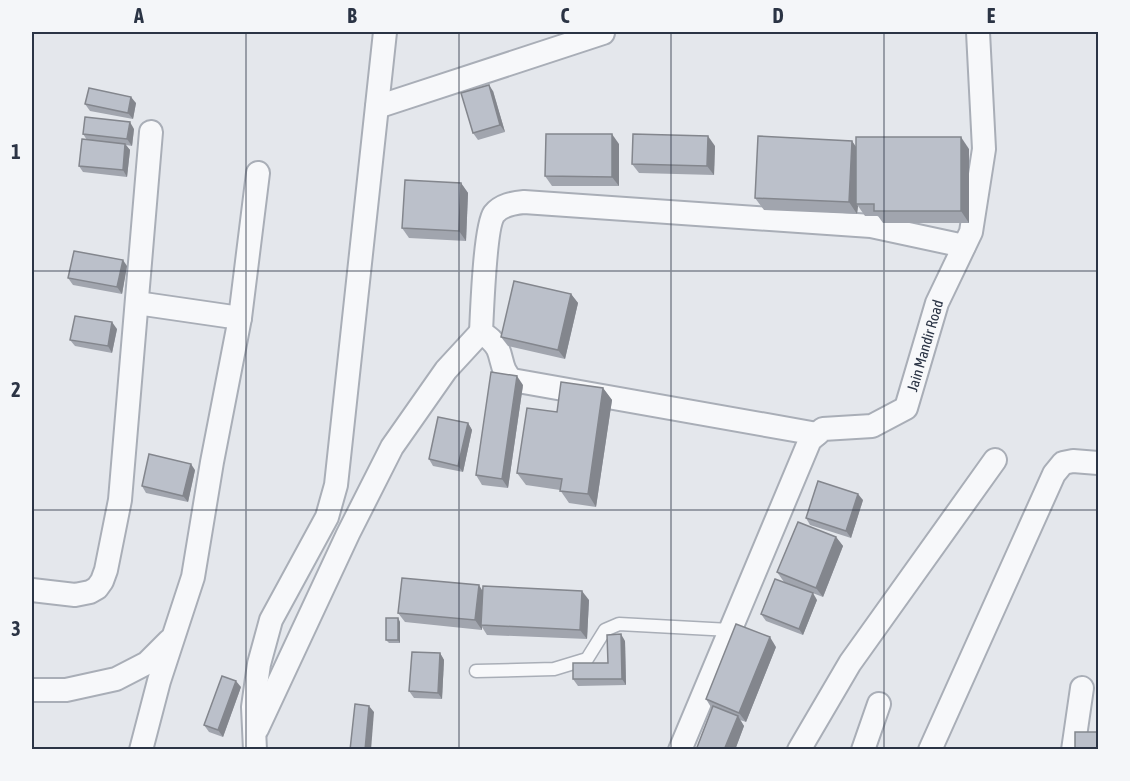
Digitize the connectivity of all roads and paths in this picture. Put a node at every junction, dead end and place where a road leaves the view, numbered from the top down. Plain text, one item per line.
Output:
1 (385, 32) edge
2 (607, 32) edge
3 (978, 32) edge
4 (376, 107) junction
5 (151, 132) dead end
6 (258, 173) dead end
7 (964, 246) junction
8 (137, 303) junction
9 (240, 318) junction
10 (481, 332) junction
11 (817, 434) junction
12 (995, 460) dead end
13 (1098, 463) edge
14 (32, 590) edge
15 (730, 630) junction
16 (174, 636) junction
17 (476, 670) dead end
18 (1082, 688) dead end
19 (32, 690) edge
20 (879, 704) dead end
21 (255, 742) edge
22 (141, 750) edge
23 (680, 750) edge
24 (799, 750) edge
25 (863, 750) edge
26 (930, 750) edge
27 (1073, 750) edge

1 - 4 street
2 - 4 street
3 - 7 street, Jain Mandir Road
4 - 21 street
5 - 8 street
6 - 9 street
7 - 10 street
7 - 11 street, Jain Mandir Road
8 - 9 street
8 - 14 street
9 - 16 street
10 - 11 street
10 - 21 street
11 - 15 street
12 - 24 street
13 - 26 street
15 - 17 lane
15 - 23 street
16 - 19 street
16 - 22 street
18 - 27 street
20 - 25 street

